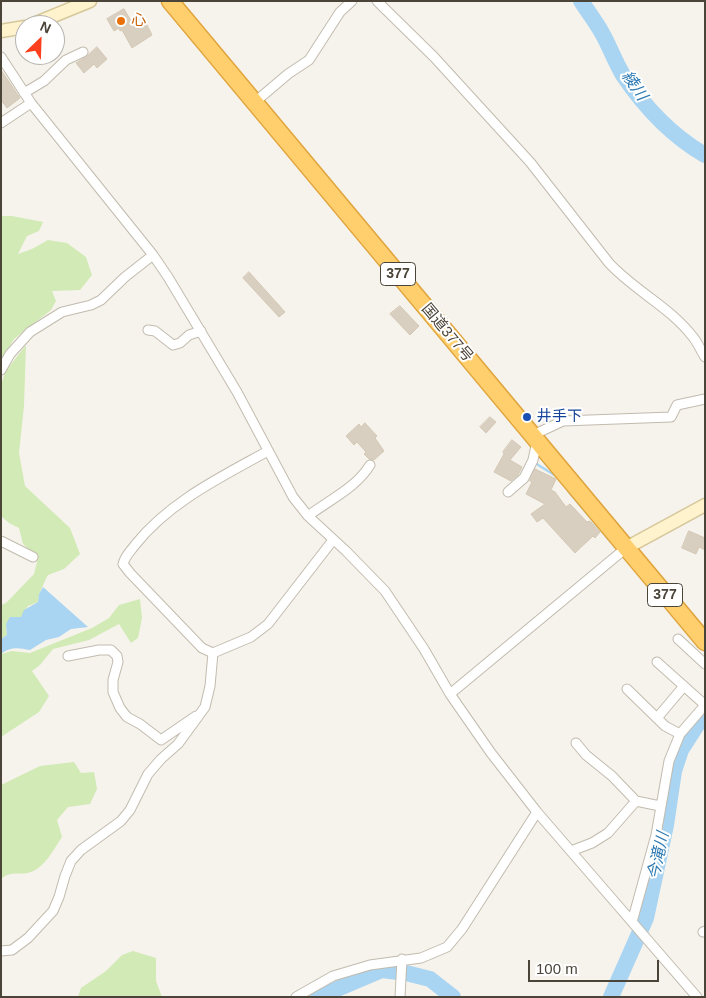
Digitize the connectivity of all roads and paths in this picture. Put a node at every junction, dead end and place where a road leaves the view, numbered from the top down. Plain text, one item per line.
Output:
1 (90, 1) edge
2 (170, 1) edge
3 (352, 1) edge
4 (377, 1) edge
5 (56, 15) edge
6 (15, 29) edge
7 (1, 31) edge
8 (82, 52) dead end
9 (1, 57) edge
10 (24, 93) junction
11 (255, 102) junction
12 (30, 103) junction
13 (1, 123) edge
14 (153, 255) junction
15 (148, 330) dead end
16 (201, 331) junction
17 (705, 357) edge
18 (1, 370) edge
19 (705, 399) edge
20 (535, 438) junction
21 (268, 451) junction
22 (370, 464) dead end
23 (508, 492) dead end
24 (705, 504) edge
25 (308, 516) junction
26 (333, 540) junction
27 (1, 541) edge
28 (626, 548) junction
29 (33, 557) dead end
30 (678, 639) dead end
31 (705, 642) edge
32 (213, 653) junction
33 (68, 656) dead end
34 (657, 662) dead end
35 (705, 664) edge
36 (684, 686) junction
37 (627, 689) dead end
38 (450, 694) junction
39 (705, 705) edge
40 (200, 714) junction
41 (657, 718) junction
42 (680, 734) junction
43 (576, 743) dead end
44 (636, 801) junction
45 (660, 806) junction
46 (536, 812) junction
47 (571, 851) junction
48 (638, 928) junction
49 (1, 951) edge
50 (402, 962) junction
51 (296, 997) edge
52 (400, 997) edge
53 (697, 997) edge

1 - 5 main road
2 - 11 highway, 国道377号 / 377
3 - 11 street
4 - 17 street
6 - 7 main road
8 - 10 street
9 - 10 street
10 - 12 street
11 - 20 highway, 国道377号 / 377
12 - 13 street
12 - 14 street
14 - 16 street
14 - 18 street
15 - 16 street
16 - 21 street
19 - 20 street
20 - 23 street
20 - 28 highway, 国道377号 / 377
21 - 25 street
21 - 32 street
22 - 25 street
24 - 28 main road
25 - 26 street
26 - 32 street
26 - 38 street
27 - 29 street
28 - 31 highway, 国道377号 / 377
28 - 38 street
30 - 35 street
32 - 40 street
33 - 40 street
34 - 36 street
36 - 39 street
36 - 41 street
37 - 41 street
38 - 46 street
39 - 42 street
40 - 49 street
41 - 42 street
42 - 45 street
43 - 44 street
44 - 45 street
44 - 47 street
45 - 48 street
46 - 47 street
46 - 50 street
47 - 48 street
48 - 53 street
50 - 51 street
50 - 52 street

